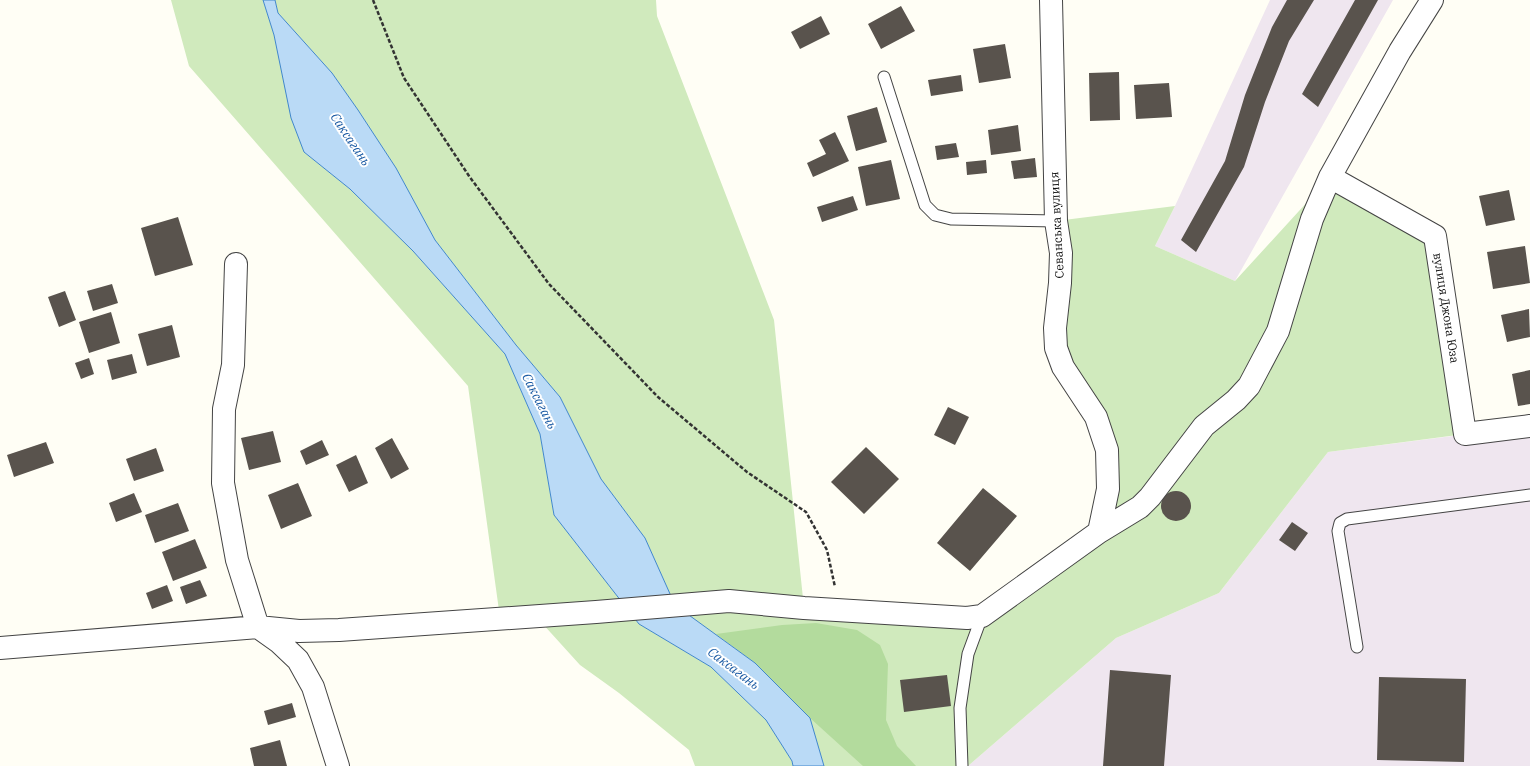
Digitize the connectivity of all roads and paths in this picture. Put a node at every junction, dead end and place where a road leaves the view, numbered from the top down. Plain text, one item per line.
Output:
1 (373, 0) edge
2 (1051, 0) edge
3 (1432, 0) edge
4 (884, 77) dead end
5 (1330, 177) junction
6 (1056, 221) junction
7 (236, 264) dead end
8 (1530, 426) edge
9 (1530, 495) edge
10 (1099, 532) junction
11 (837, 610) junction
12 (982, 616) junction
13 (258, 627) junction
14 (1357, 647) dead end
15 (0, 648) edge
16 (338, 766) edge
17 (962, 766) edge

1 - 11 path
2 - 6 street, Севанська вулиця
3 - 5 street
4 - 6 lane
5 - 8 street, вулиця Джона Юза
5 - 10 street
6 - 10 street, Севанська вулиця
7 - 13 street
9 - 14 lane
10 - 12 street
11 - 12 street
11 - 13 street
12 - 17 lane
13 - 15 street
13 - 16 street

